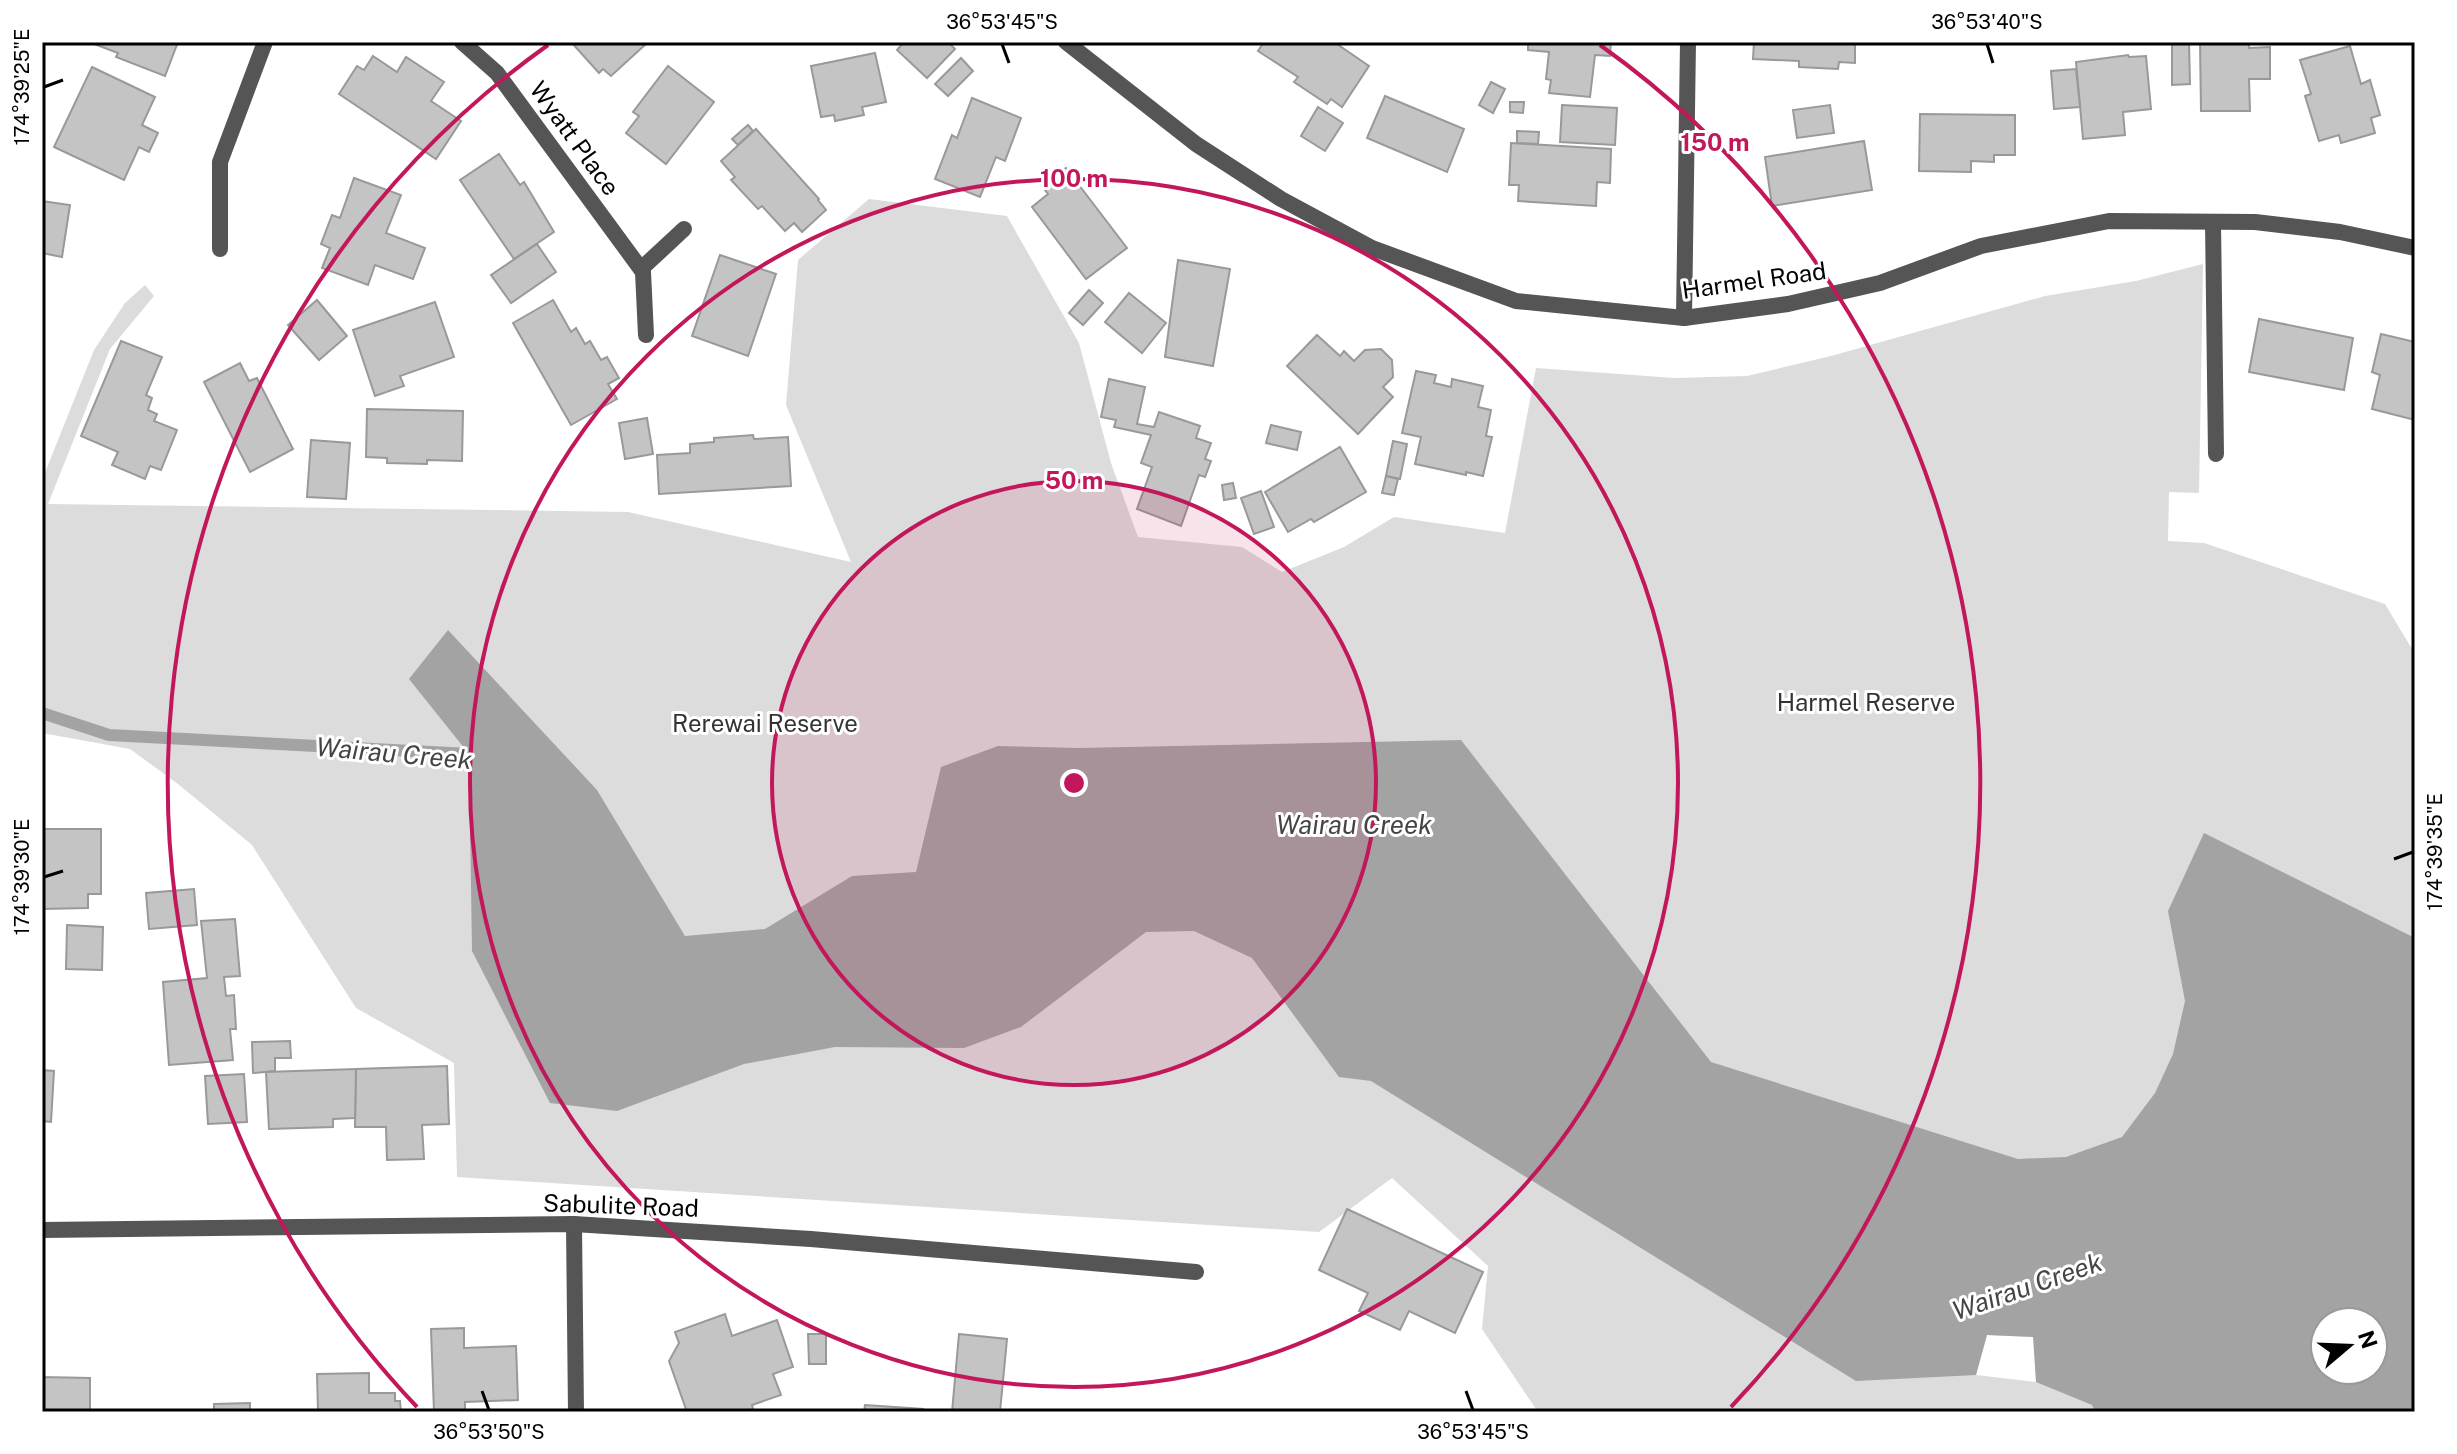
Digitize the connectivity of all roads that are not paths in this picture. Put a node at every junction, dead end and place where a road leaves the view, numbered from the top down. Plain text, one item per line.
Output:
1 (265, 42) edge
2 (462, 42) edge
3 (1066, 42) edge
4 (1688, 42) edge
5 (2213, 222) junction
6 (684, 229) dead end
7 (2415, 248) edge
8 (220, 249) dead end
9 (641, 269) junction
10 (1684, 318) junction
11 (646, 335) dead end
12 (2216, 454) dead end
13 (574, 1224) junction
14 (42, 1230) edge
15 (1196, 1272) dead end
16 (576, 1412) edge

1 - 8 street
2 - 9 street, Wyatt Place
3 - 10 street, Harmel Road
4 - 10 street
5 - 7 street, Harmel Road
5 - 10 street, Harmel Road
5 - 12 street
6 - 9 street
9 - 11 street
13 - 14 street, Sabulite Road
13 - 15 street, Sabulite Road
13 - 16 street

